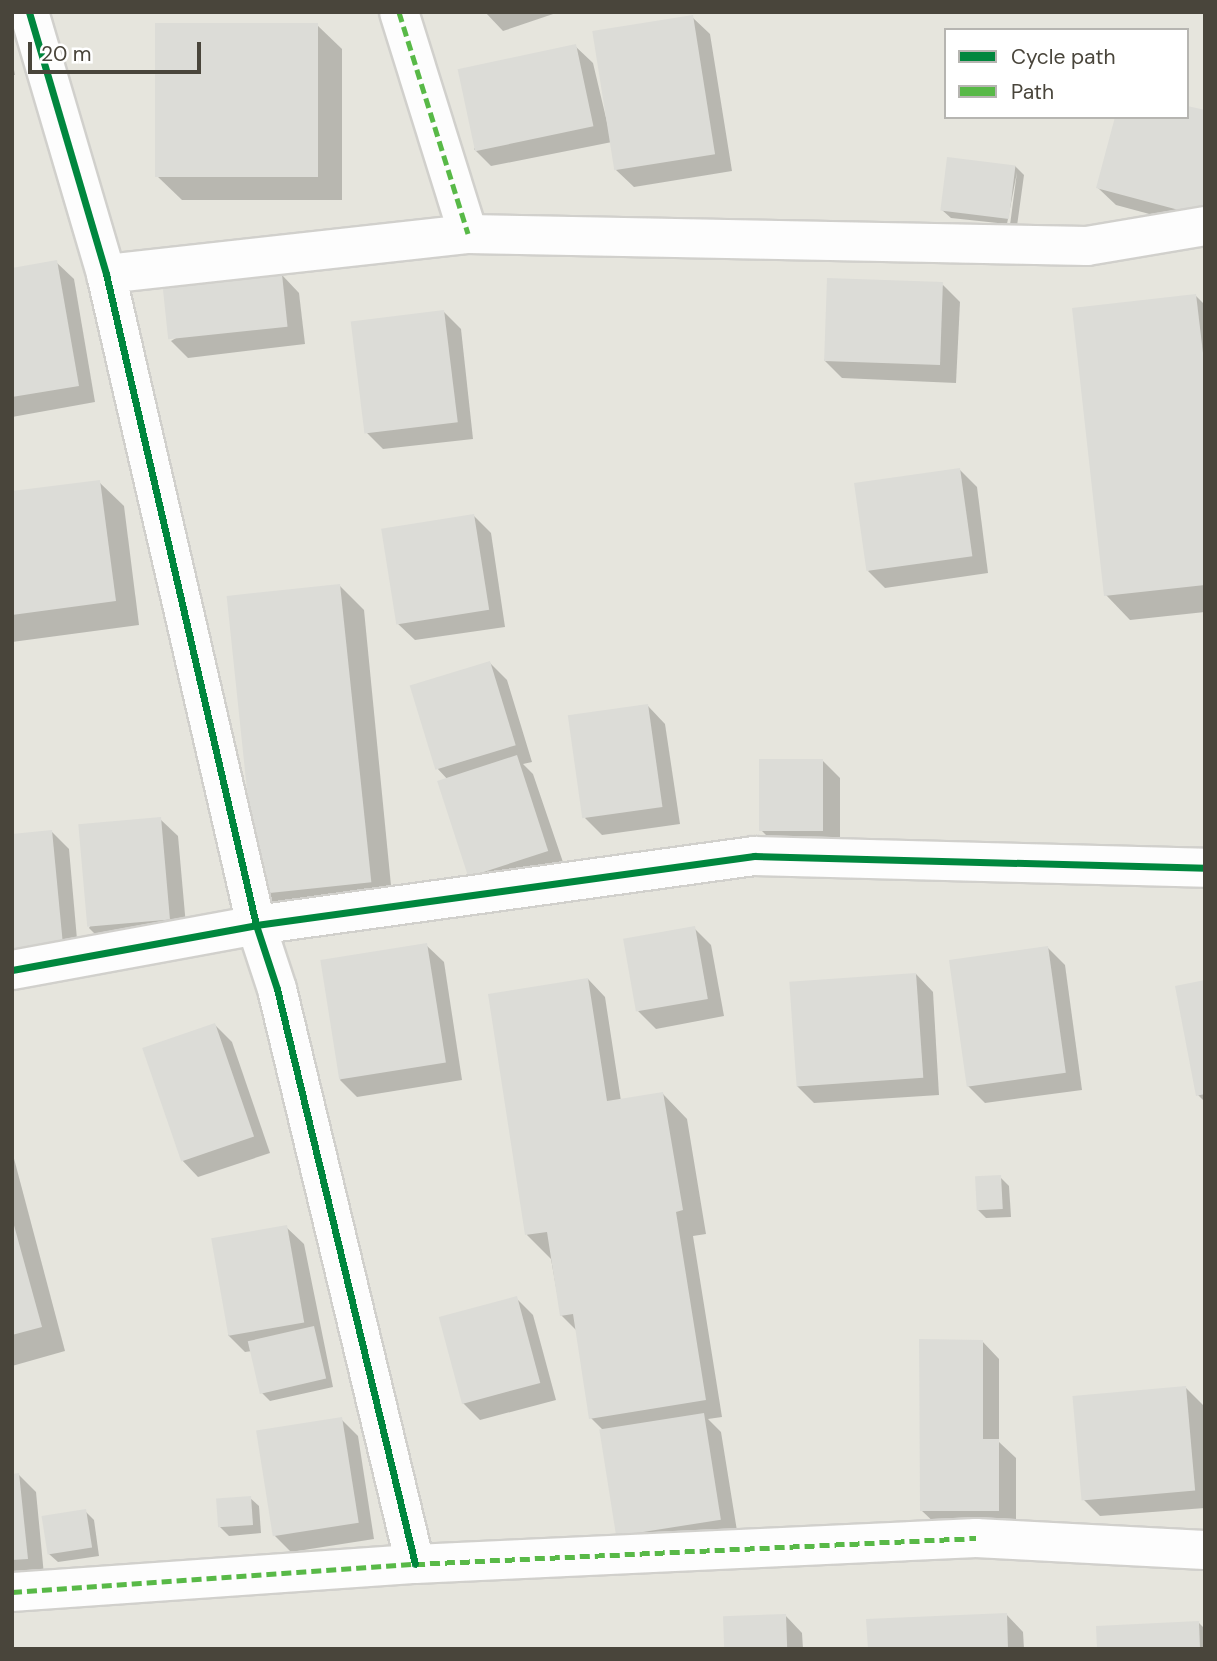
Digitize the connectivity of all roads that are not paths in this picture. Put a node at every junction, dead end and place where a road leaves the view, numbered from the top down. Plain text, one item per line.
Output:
1 (29, 12) edge
2 (399, 12) edge
3 (1205, 226) edge
4 (468, 234) junction
5 (106, 274) junction
6 (1205, 868) edge
7 (256, 925) junction
8 (12, 970) edge
9 (1205, 1550) edge
10 (415, 1564) junction
11 (12, 1592) edge

1 - 5 street
2 - 4 street
3 - 4 street
4 - 5 street
5 - 7 street
6 - 7 street
7 - 8 street
7 - 10 street
9 - 10 street
10 - 11 street

